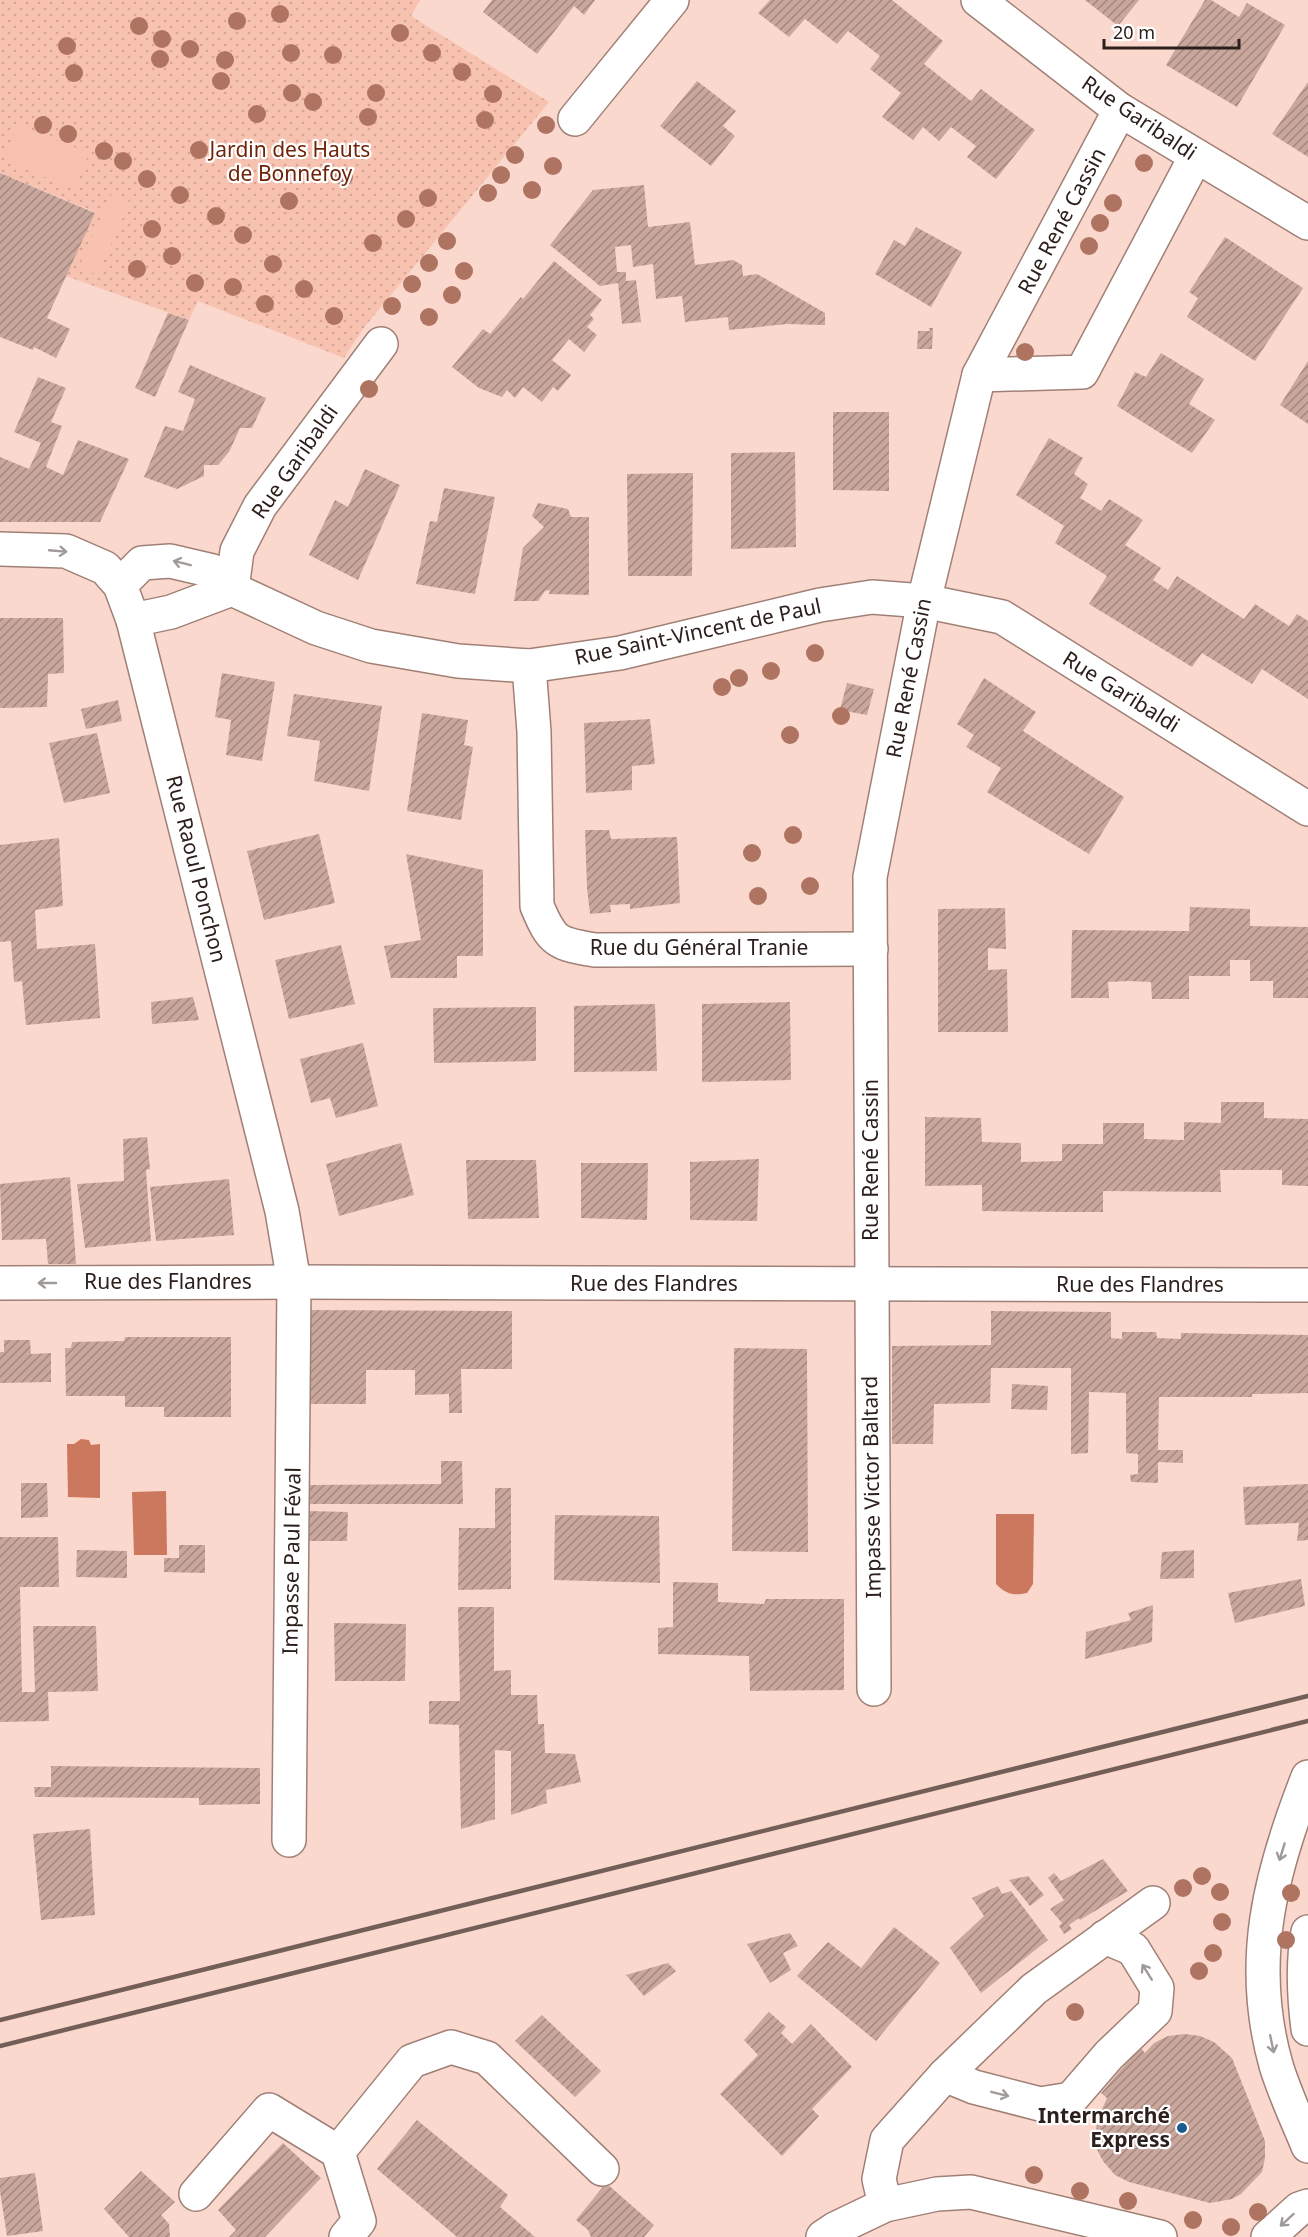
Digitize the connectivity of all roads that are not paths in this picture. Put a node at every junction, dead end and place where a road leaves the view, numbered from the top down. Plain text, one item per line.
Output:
1 (672, 0) edge
2 (978, 0) edge
3 (1120, 111) junction
4 (575, 119) dead end
5 (1196, 156) junction
6 (1308, 223) edge
7 (381, 344) dead end
8 (979, 375) junction
9 (0, 549) edge
10 (120, 585) junction
11 (232, 589) junction
12 (924, 601) junction
13 (133, 620) junction
14 (529, 666) junction
15 (1308, 809) edge
16 (871, 949) junction
17 (294, 1282) junction
18 (0, 1283) edge
19 (870, 1285) junction
20 (1308, 1285) edge
21 (874, 1689) dead end
22 (1308, 1777) edge
23 (1302, 1810) edge
24 (289, 1840) dead end
25 (1153, 1903) dead end
26 (1308, 1932) edge
27 (1105, 1938) junction
28 (1308, 2029) edge
29 (945, 2074) junction
30 (1308, 2146) edge
31 (338, 2152) junction
32 (602, 2169) dead end
33 (196, 2194) dead end
34 (885, 2205) junction
35 (1308, 2206) edge
36 (361, 2232) edge
37 (823, 2237) edge
38 (1160, 2237) edge
39 (1268, 2237) edge

1 - 4 street
2 - 3 street, Rue Garibaldi
3 - 5 street, Rue Garibaldi
3 - 8 street, Rue René Cassin
5 - 6 street, Rue Garibaldi
5 - 8 street
7 - 11 street, Rue Garibaldi
8 - 12 street, Rue René Cassin
9 -> 10 street, Rue Raoul Ponchon
11 -> 10 street, Rue Saint-Vincent de Paul
10 - 13 street, Rue Raoul Ponchon
11 - 13 street
11 - 14 street, Rue Saint-Vincent de Paul
12 - 14 street, Rue Saint-Vincent de Paul
12 - 15 street, Rue Garibaldi
12 - 16 street, Rue René Cassin
13 - 17 street, Rue Raoul Ponchon
14 - 16 street, Rue du Général Tranie
16 - 19 street, Rue René Cassin
17 -> 18 street, Rue des Flandres
17 - 19 street, Rue des Flandres
17 - 24 street, Impasse Paul Féval
19 - 20 street, Rue des Flandres
19 - 21 street, Impasse Victor Baltard
22 - 23 street
23 -> 30 street
25 - 27 street
26 - 28 street
27 - 29 street
29 -> 27 street
29 - 34 street
31 - 32 street
31 - 33 street
31 - 36 street
34 - 37 street
34 - 38 street
35 -> 39 street

